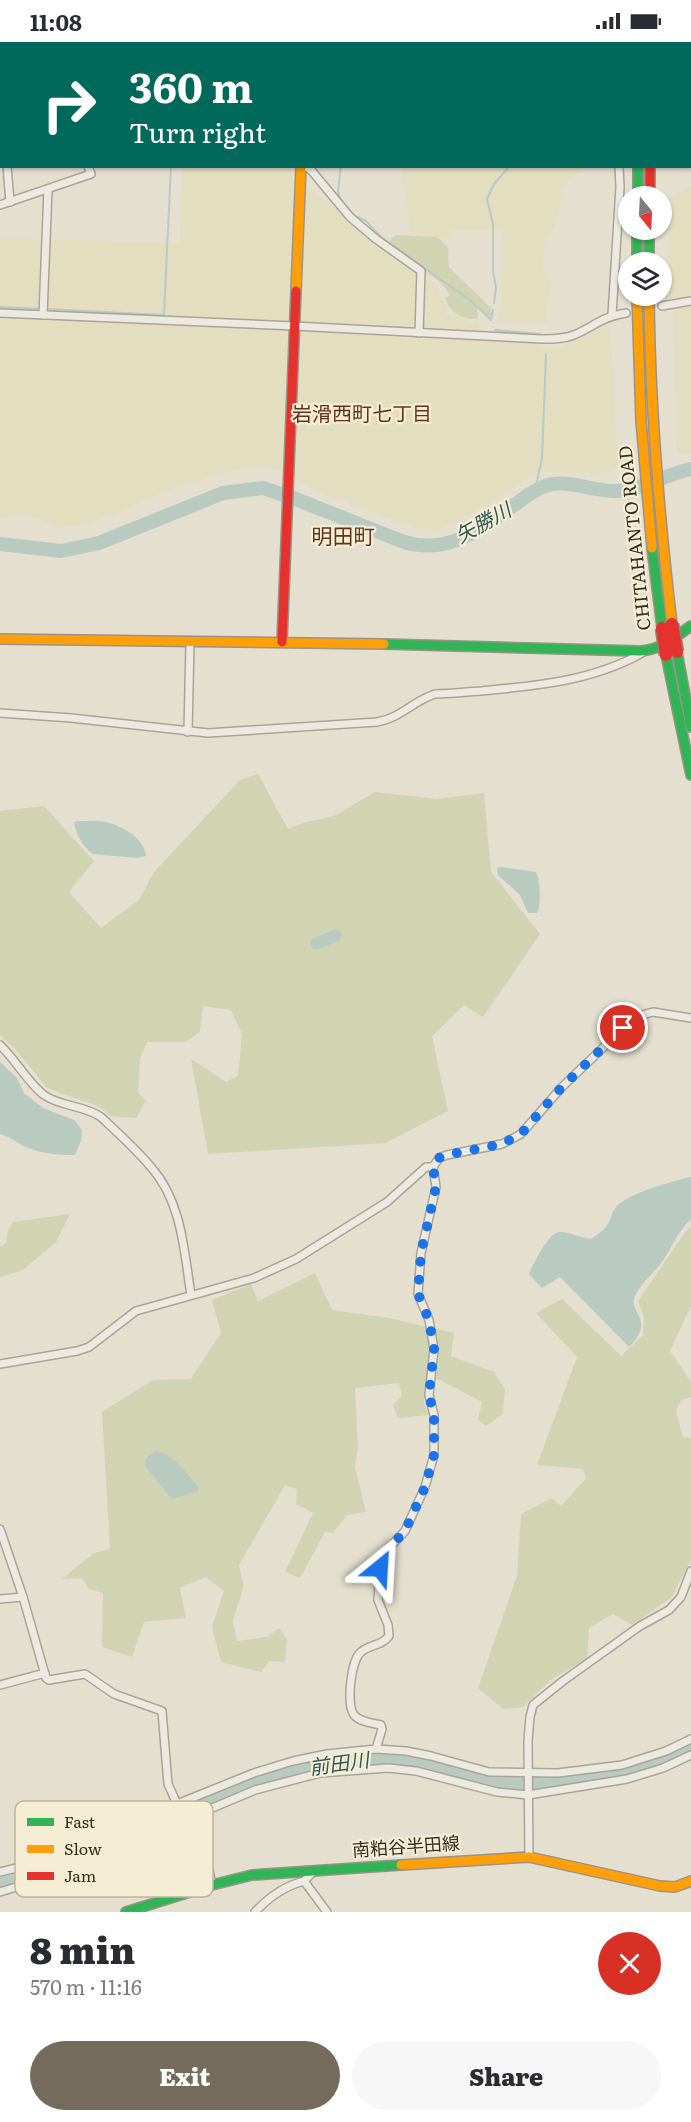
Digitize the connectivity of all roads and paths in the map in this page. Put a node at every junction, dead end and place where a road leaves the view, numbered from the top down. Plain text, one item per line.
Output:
1 (7, 168) edge
2 (89, 168) edge
3 (303, 168) edge
4 (307, 168) edge
5 (619, 168) edge
6 (651, 168) edge
7 (636, 170) edge
8 (637, 186) edge
9 (650, 186) edge
10 (48, 189) junction
11 (10, 202) junction
12 (0, 205) edge
13 (691, 301) edge
14 (672, 304) edge
15 (638, 306) edge
16 (649, 306) edge
17 (0, 313) edge
18 (626, 313) dead end
19 (43, 315) junction
20 (612, 315) junction
21 (294, 326) junction
22 (419, 333) junction
23 (648, 452) junction
24 (691, 626) edge
25 (0, 639) edge
26 (190, 642) junction
27 (282, 642) junction
28 (642, 653) junction
29 (671, 654) junction
30 (0, 712) edge
31 (691, 727) edge
32 (188, 732) junction
33 (691, 775) edge
34 (691, 1018) edge
35 (0, 1045) edge
36 (433, 1167) junction
37 (191, 1295) junction
38 (0, 1364) edge
39 (0, 1529) edge
40 (691, 1571) edge
41 (23, 1597) junction
42 (0, 1599) edge
43 (45, 1673) junction
44 (0, 1685) edge
45 (691, 1739) edge
46 (376, 1749) junction
47 (691, 1755) edge
48 (528, 1775) junction
49 (528, 1792) junction
50 (176, 1801) edge
51 (184, 1801) edge
52 (213, 1808) edge
53 (529, 1857) junction
54 (15, 1868) edge
55 (0, 1872) edge
56 (313, 1872) junction
57 (304, 1881) junction
58 (691, 1881) edge
59 (213, 1885) edge
60 (15, 1888) edge
61 (0, 1892) edge
62 (174, 1897) edge
63 (126, 1912) edge
64 (255, 1912) edge
65 (327, 1912) edge

1 - 11 street
2 - 10 street
3 - 21 main road
4 - 22 street
5 - 20 street
6 - 9 main road
7 - 8 main road
10 - 11 street
10 - 19 street
11 - 12 street
13 - 14 street
15 - 23 main road, CHITAHANTO ROAD
16 - 23 main road, CHITAHANTO ROAD
17 - 19 street
18 - 20 street
19 - 21 street
20 - 22 street
21 - 22 street
21 - 27 main road
23 - 29 main road, CHITAHANTO ROAD, bridge
24 - 28 main road
25 - 26 main road
26 - 27 main road
26 - 32 street
27 - 28 main road
28 - 32 street
29 - 31 main road, CHITAHANTO ROAD
29 - 33 main road, CHITAHANTO ROAD
30 - 32 street
34 - 36 street
35 - 37 street
36 - 37 street
36 - 46 street
37 - 38 street
39 - 41 street
40 - 48 street
41 - 42 street
41 - 43 street
43 - 44 street
43 - 50 street
45 - 48 street
46 - 48 street
46 - 51 street
47 - 49 street
48 - 49 street
49 - 52 street
49 - 53 street
53 - 56 main road, 南粕谷半田線
53 - 58 main road, 南粕谷半田線
54 - 55 street
56 - 57 street
56 - 59 main road, 南粕谷半田線
57 - 64 street
57 - 65 street
60 - 61 street
62 - 63 main road, 南粕谷半田線

